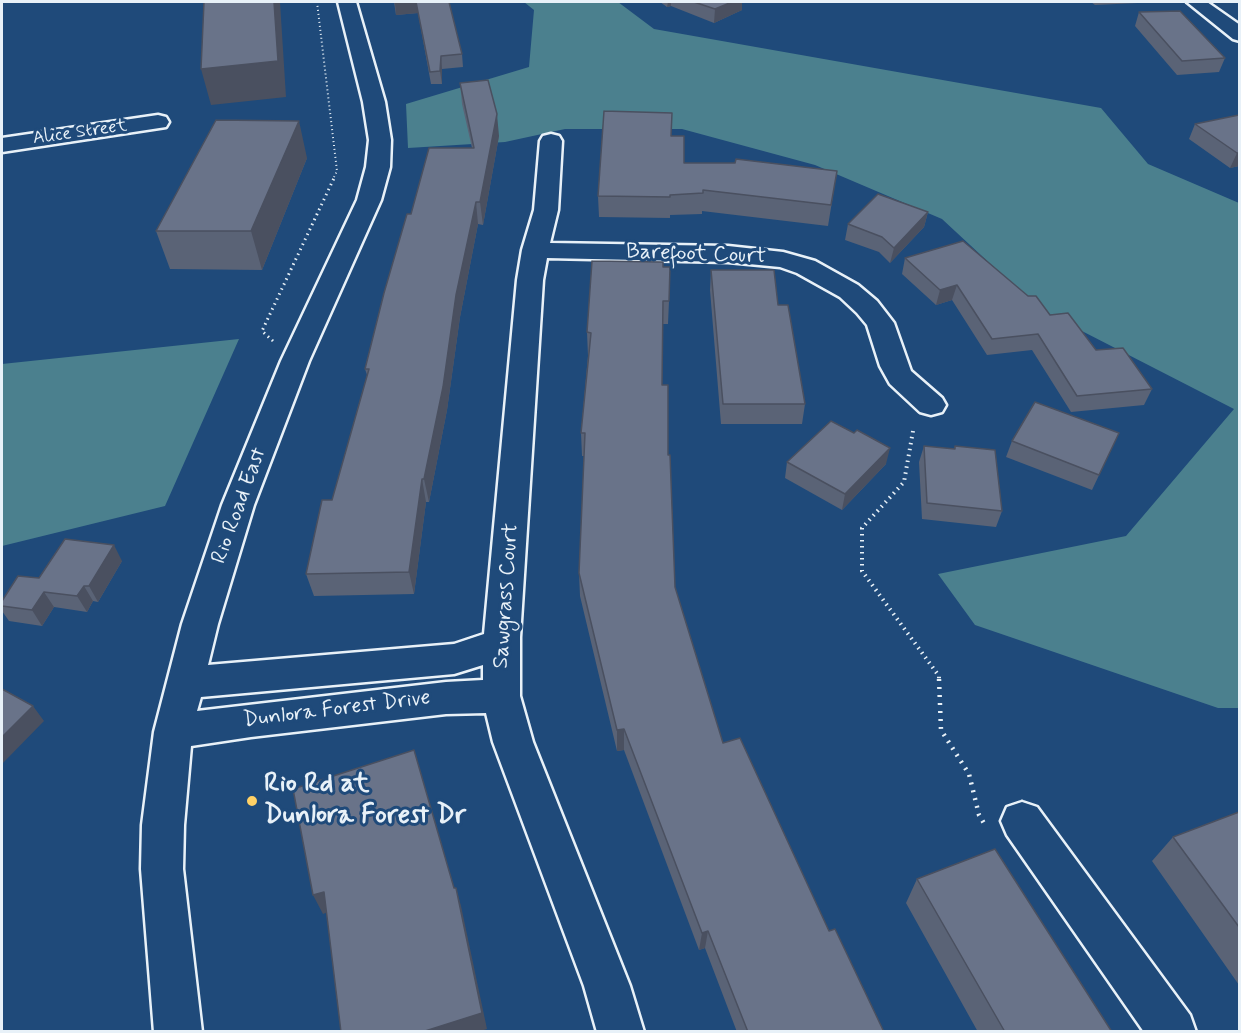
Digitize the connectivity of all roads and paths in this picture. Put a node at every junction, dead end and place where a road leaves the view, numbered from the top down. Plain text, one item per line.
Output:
1 (316, 2) edge
2 (347, 2) edge
3 (1197, 2) edge
4 (1239, 35) edge
5 (158, 122) dead end
6 (551, 141) dead end
7 (2, 145) edge
8 (535, 250) junction
9 (262, 331) dead end
10 (931, 405) dead end
11 (913, 431) dead end
12 (502, 644) junction
13 (185, 683) junction
14 (501, 696) junction
15 (173, 732) junction
16 (1007, 828) joint
17 (178, 1032) edge
18 (621, 1032) edge
19 (1173, 1032) edge

1 - 9 path
2 - 13 street, Rio Road East
3 - 4 street
5 - 7 street, Alice Street
6 - 8 street, Sawgrass Court
8 - 10 street, Barefoot Court
8 - 12 street, Sawgrass Court
11 - 16 path
12 - 13 street, Dunlora Forest Drive
12 - 14 street, Sawgrass Court
13 - 15 street, Rio Road East
14 - 15 street, Dunlora Forest Drive
14 - 18 street, Sawgrass Court
15 - 17 street, Rio Road East
16 - 19 street

